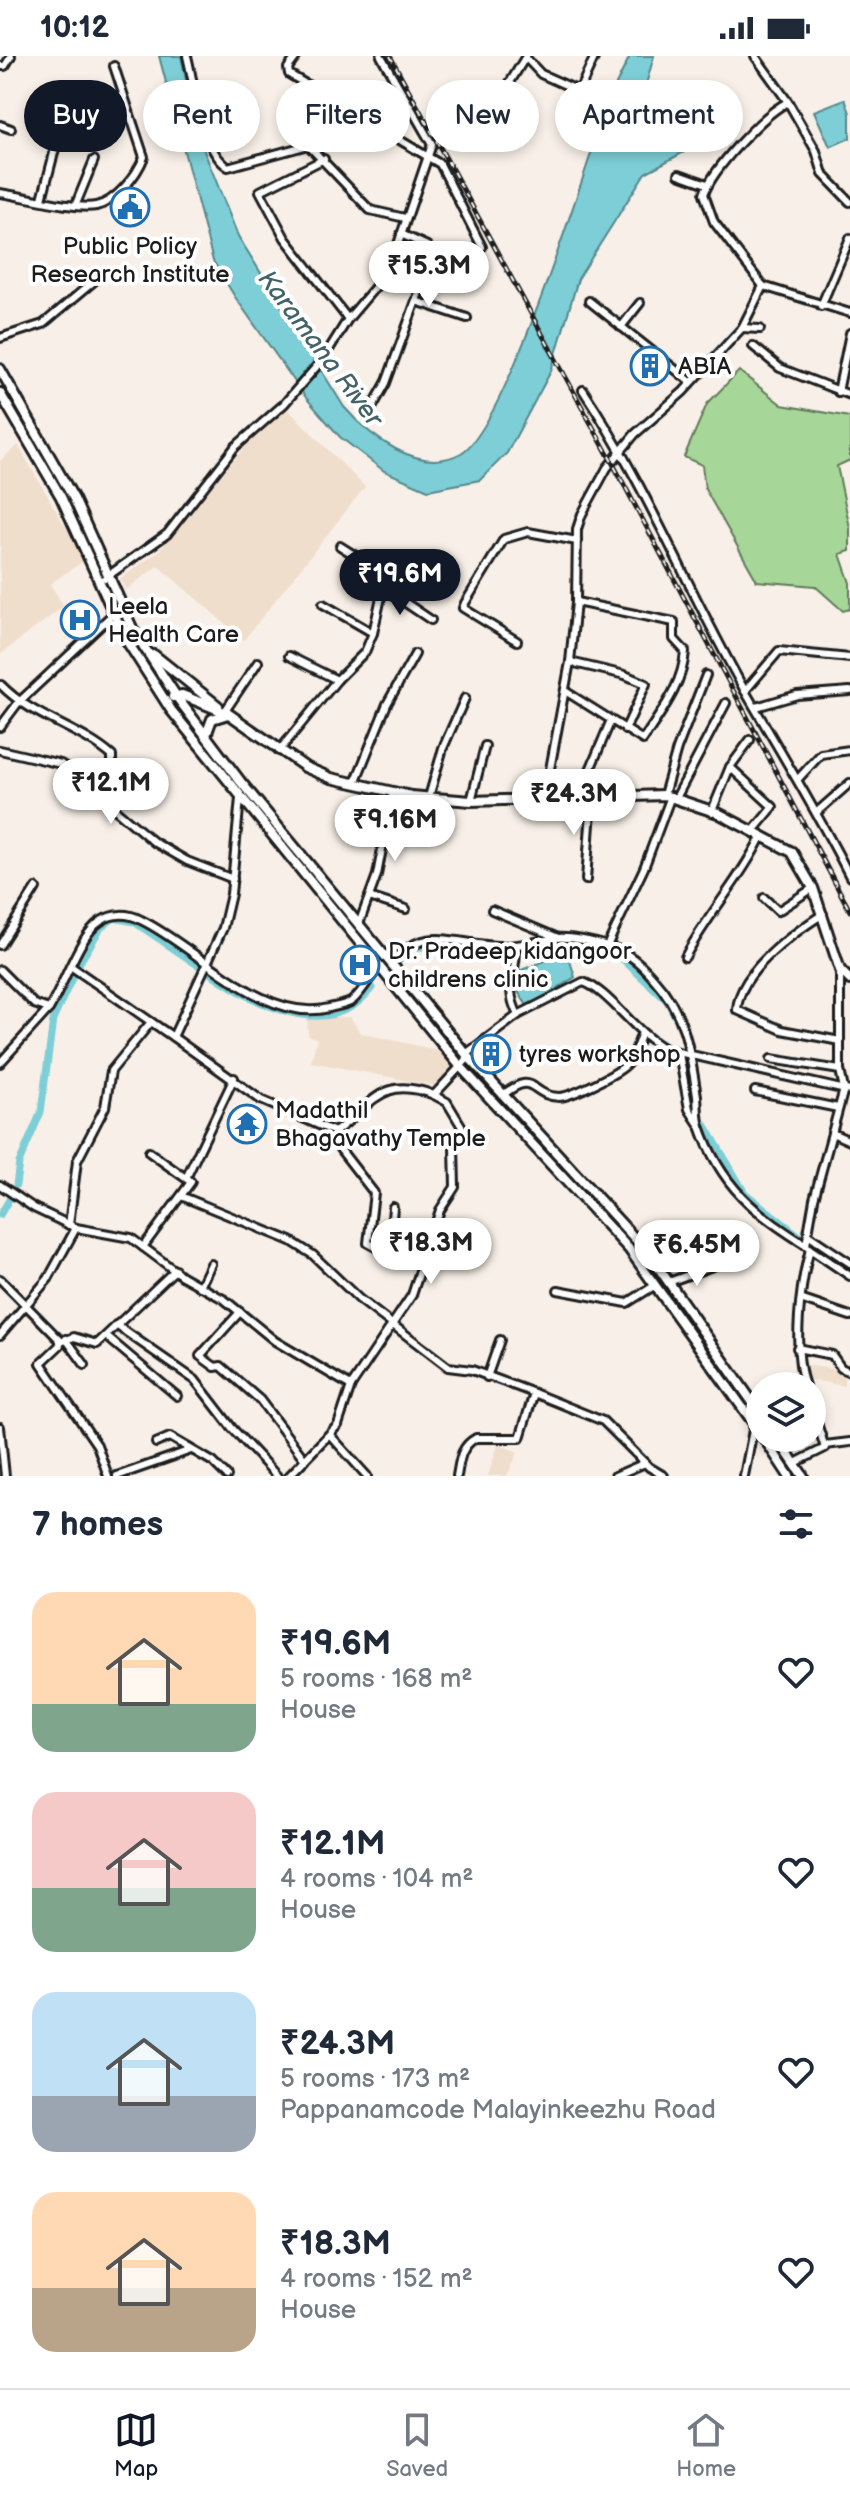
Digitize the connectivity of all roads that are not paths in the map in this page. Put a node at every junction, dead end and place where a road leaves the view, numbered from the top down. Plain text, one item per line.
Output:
1 (11, 56) edge
2 (187, 56) edge
3 (297, 56) edge
4 (381, 56) edge
5 (595, 56) edge
6 (755, 56) edge
7 (526, 57) edge
8 (0, 66) edge
9 (114, 66) dead end
10 (512, 80) edge
11 (788, 102) junction
12 (0, 125) edge
13 (11, 129) dead end
14 (426, 135) edge
15 (54, 152) edge
16 (430, 152) edge
17 (429, 157) junction
18 (324, 159) junction
19 (94, 160) dead end
20 (679, 174) dead end
21 (707, 184) junction
22 (0, 193) edge
23 (42, 199) junction
24 (850, 202) edge
25 (76, 204) junction
26 (405, 218) junction
27 (401, 234) junction
28 (850, 238) edge
29 (482, 247) dead end
30 (99, 277) dead end
31 (763, 286) junction
32 (416, 301) junction
33 (589, 301) dead end
34 (640, 303) dead end
35 (821, 306) junction
36 (850, 313) edge
37 (467, 318) dead end
38 (348, 319) junction
39 (621, 327) junction
40 (742, 328) junction
41 (760, 329) dead end
42 (850, 333) edge
43 (0, 338) edge
44 (753, 346) dead end
45 (0, 369) edge
46 (691, 382) junction
47 (583, 390) dead end
48 (838, 392) junction
49 (0, 393) edge
50 (850, 395) edge
51 (372, 408) dead end
52 (622, 450) junction
53 (577, 541) junction
54 (340, 546) dead end
55 (109, 576) junction
56 (99, 581) junction
57 (385, 589) junction
58 (576, 602) junction
59 (323, 604) dead end
60 (113, 614) junction
61 (431, 620) dead end
62 (373, 633) junction
63 (517, 641) dead end
64 (141, 642) junction
65 (415, 654) dead end
66 (289, 656) dead end
67 (850, 658) edge
68 (258, 662) dead end
69 (570, 662) junction
70 (706, 675) dead end
71 (337, 680) junction
72 (185, 681) junction
73 (1, 685) edge
74 (565, 691) junction
75 (745, 691) junction
76 (850, 691) edge
77 (175, 693) junction
78 (163, 697) junction
79 (465, 698) dead end
80 (18, 703) junction
81 (726, 703) dead end
82 (756, 707) junction
83 (227, 712) junction
84 (611, 720) junction
85 (1, 724) edge
86 (625, 730) junction
87 (206, 735) junction
88 (750, 740) dead end
89 (485, 746) dead end
90 (0, 750) edge
91 (850, 750) edge
92 (279, 751) junction
93 (730, 767) junction
94 (112, 769) dead end
95 (798, 779) junction
96 (355, 783) junction
97 (850, 783) edge
98 (393, 792) junction
99 (545, 796) junction
100 (579, 796) junction
101 (592, 796) junction
102 (670, 796) junction
103 (429, 797) junction
104 (240, 798) junction
105 (471, 801) junction
106 (714, 806) dead end
107 (817, 812) junction
108 (758, 833) junction
109 (850, 877) edge
110 (233, 879) junction
111 (586, 880) dead end
112 (36, 888) dead end
113 (813, 888) junction
114 (369, 897) junction
115 (764, 898) dead end
116 (406, 909) dead end
117 (492, 910) dead end
118 (823, 914) junction
119 (359, 924) junction
120 (560, 938) junction
121 (0, 945) edge
122 (516, 946) junction
123 (607, 946) junction
124 (685, 957) dead end
125 (392, 963) junction
126 (206, 964) junction
127 (72, 967) junction
128 (378, 967) junction
129 (0, 970) edge
130 (840, 970) junction
131 (850, 980) edge
132 (49, 1009) junction
133 (518, 1015) junction
134 (151, 1022) junction
135 (641, 1035) junction
136 (173, 1037) junction
137 (840, 1041) junction
138 (679, 1054) junction
139 (467, 1056) junction
140 (690, 1056) junction
141 (771, 1059) dead end
142 (0, 1063) edge
143 (460, 1066) junction
144 (840, 1070) junction
145 (234, 1078) junction
146 (847, 1090) edge
147 (755, 1091) dead end
148 (434, 1095) junction
149 (503, 1095) junction
150 (838, 1108) junction
151 (700, 1126) junction
152 (335, 1132) junction
153 (832, 1133) junction
154 (850, 1141) edge
155 (149, 1152) dead end
156 (187, 1176) junction
157 (0, 1185) edge
158 (181, 1196) junction
159 (393, 1207) dead end
160 (72, 1226) junction
161 (808, 1235) junction
162 (431, 1237) junction
163 (143, 1247) junction
164 (808, 1247) junction
165 (427, 1253) junction
166 (850, 1263) edge
167 (211, 1264) dead end
168 (715, 1265) dead end
169 (175, 1270) junction
170 (850, 1276) edge
171 (0, 1279) edge
172 (669, 1282) junction
173 (654, 1286) junction
174 (200, 1287) junction
175 (558, 1290) dead end
176 (803, 1300) junction
177 (25, 1306) junction
178 (240, 1312) junction
179 (850, 1316) edge
180 (393, 1322) junction
181 (116, 1325) junction
182 (0, 1335) edge
183 (107, 1337) junction
184 (500, 1340) dead end
185 (63, 1341) junction
186 (797, 1348) junction
187 (85, 1365) dead end
188 (802, 1372) edge
189 (850, 1372) edge
190 (487, 1377) junction
191 (351, 1386) junction
192 (534, 1393) junction
193 (746, 1393) edge
194 (177, 1396) dead end
195 (746, 1413) edge
196 (0, 1427) edge
197 (330, 1435) junction
198 (850, 1442) edge
199 (156, 1443) dead end
200 (826, 1445) edge
201 (191, 1450) junction
202 (750, 1452) edge
203 (773, 1452) edge
204 (787, 1452) edge
205 (821, 1452) edge
206 (305, 1460) junction
207 (645, 1463) junction
208 (795, 1463) junction
209 (5, 1476) edge
210 (108, 1476) edge
211 (117, 1476) edge
212 (227, 1476) edge
213 (277, 1476) edge
214 (289, 1476) edge
215 (367, 1476) edge
216 (457, 1476) edge
217 (615, 1476) edge
218 (664, 1476) edge
219 (744, 1476) edge
220 (789, 1476) edge
221 (803, 1476) edge

1 - 8 street
2 - 18 street
3 - 17 street
4 - 14 street
5 - 7 street
6 - 11 street
7 - 10 street
9 - 25 street
11 - 21 street
11 - 24 street
12 - 13 street
15 - 23 street
16 - 17 street
17 - 26 street
17 - 29 street
18 - 26 street
18 - 38 street
19 - 25 street
20 - 21 street
21 - 31 street
22 - 23 street
23 - 25 street
26 - 27 street
27 - 32 street
27 - 38 street
28 - 35 street
30 - 43 street
31 - 35 street
31 - 40 street
32 - 37 street
32 - 51 street
33 - 39 street
34 - 39 street
35 - 36 street
38 - 55 street
39 - 46 street
40 - 41 street
40 - 46 street
42 - 48 street
44 - 48 street
45 - 55 main road
46 - 52 street
47 - 52 street
48 - 50 street
49 - 56 main road
52 - 53 street
52 - 75 street
53 - 58 street
53 - 63 street
54 - 57 street
55 - 56 street
55 - 64 main road
56 - 60 main road
57 - 61 street
57 - 62 street
58 - 69 street
58 - 86 street
59 - 62 street
60 - 78 main road
60 - 80 street
62 - 71 street
64 - 72 main road
64 - 77 main road
65 - 96 street
66 - 71 street
67 - 75 street
68 - 83 street
69 - 74 street
69 - 86 street
70 - 102 street
71 - 92 street
72 - 77 main road
72 - 83 main road
73 - 80 street
74 - 84 street
74 - 99 street
75 - 82 street
76 - 82 street
77 - 78 main road
77 - 83 main road
77 - 87 main road
78 - 104 main road
79 - 103 street
80 - 85 street
80 - 94 street
81 - 102 street
82 - 95 street
83 - 87 main road
83 - 92 main road
84 - 86 street
84 - 100 street
87 - 119 main road
88 - 93 street
89 - 105 street
90 - 110 street
91 - 95 street
92 - 96 main road
93 - 106 street
93 - 108 street
95 - 107 street
96 - 98 main road
97 - 107 street
98 - 103 main road
98 - 114 street
99 - 100 main road
99 - 105 main road
100 - 101 main road
101 - 102 main road
101 - 111 street
102 - 108 main road
102 - 123 street
103 - 105 main road
104 - 110 street
104 - 128 main road
107 - 109 street
108 - 113 main road
108 - 124 street
110 - 126 street
112 - 121 street
113 - 115 street
113 - 118 main road
114 - 116 street
114 - 119 street
117 - 120 street
118 - 130 main road
118 - 137 street
119 - 125 main road
120 - 122 street
120 - 123 street
122 - 125 street
122 - 133 street
123 - 140 street
125 - 139 main road
126 - 127 street
126 - 128 street
126 - 136 street
127 - 132 street
127 - 134 street
128 - 143 main road
129 - 132 street
130 - 131 main road
130 - 137 street
132 - 142 street
133 - 135 street
133 - 139 street
134 - 136 street
134 - 160 street
135 - 138 street
135 - 149 street
136 - 145 street
137 - 144 street
138 - 140 street
138 - 151 street
139 - 143 street
139 - 149 main road
140 - 146 street
140 - 151 street
141 - 144 street
143 - 148 street
143 - 173 main road
144 - 146 street
145 - 152 street
145 - 156 street
146 - 150 street
147 - 150 street
148 - 152 street
148 - 162 street
149 - 172 main road
150 - 153 street
151 - 164 street
152 - 165 street
153 - 154 street
153 - 161 street
155 - 156 street
156 - 158 street
157 - 160 street
158 - 163 street
158 - 180 street
159 - 162 street
160 - 163 street
160 - 177 street
161 - 164 street
161 - 166 street
162 - 165 street
163 - 169 street
164 - 170 street
164 - 176 street
165 - 180 street
167 - 174 street
168 - 172 street
169 - 174 street
169 - 181 street
171 - 177 street
172 - 193 main road
173 - 175 street
173 - 195 main road
174 - 178 street
176 - 179 street
176 - 186 street
177 - 182 street
177 - 185 street
178 - 191 street
178 - 206 street
180 - 190 street
180 - 191 street
181 - 183 street
181 - 213 street
183 - 185 street
183 - 194 street
184 - 190 street
185 - 187 street
185 - 210 street
186 - 188 street
186 - 189 street
190 - 192 street
191 - 197 street
192 - 207 street
192 - 216 street
196 - 209 street
197 - 206 street
197 - 215 street
198 - 200 street
199 - 201 street
201 - 211 street
201 - 212 street
202 - 219 street
203 - 220 main road
204 - 208 main road
205 - 208 street
206 - 214 street
207 - 217 street
207 - 218 street
208 - 221 main road

